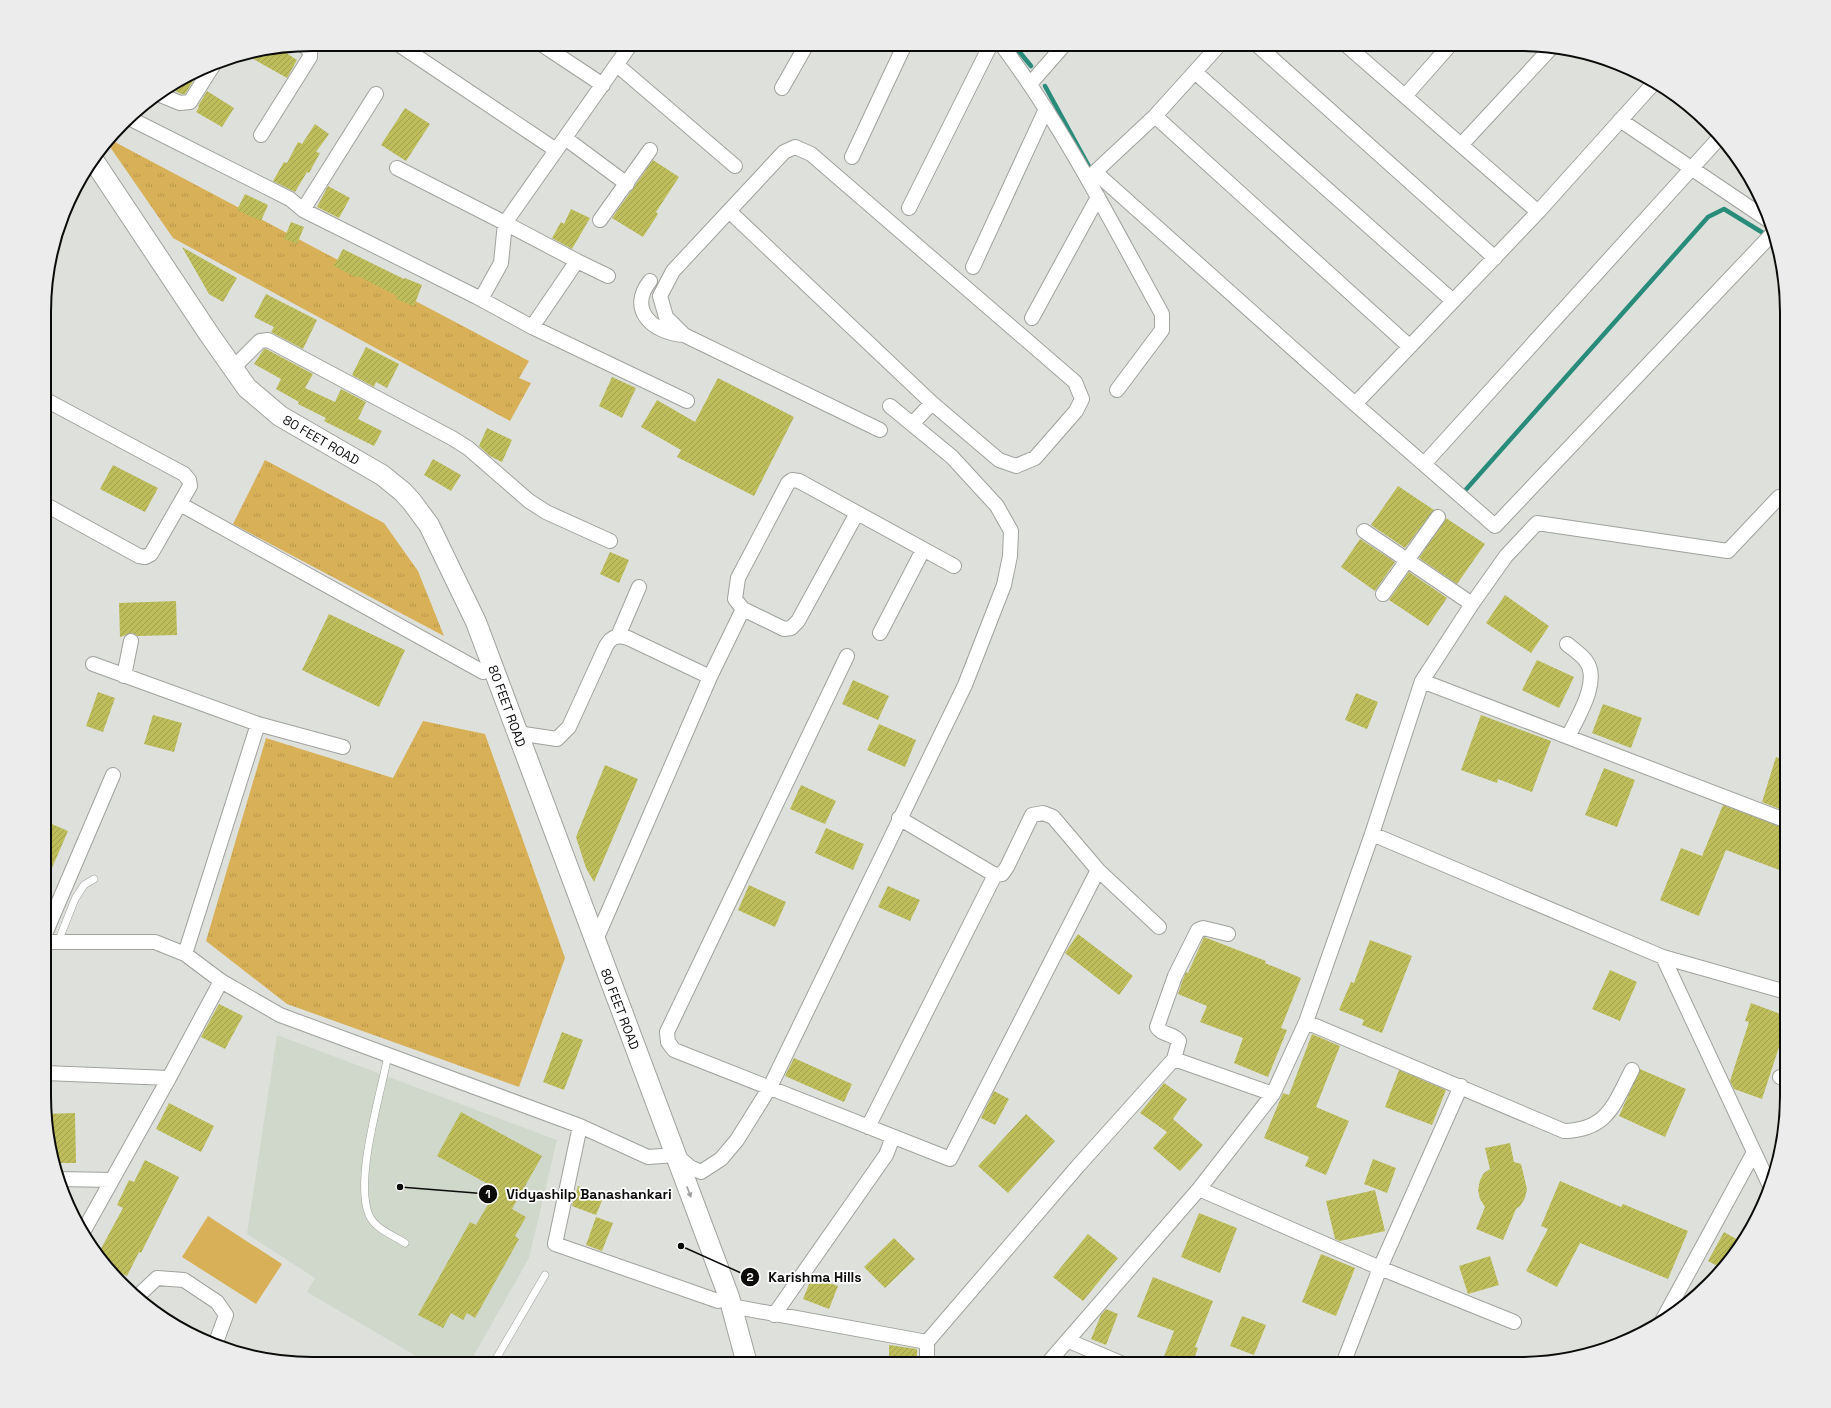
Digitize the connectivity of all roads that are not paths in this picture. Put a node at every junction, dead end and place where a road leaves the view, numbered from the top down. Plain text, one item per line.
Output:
1 (309, 51) edge
2 (408, 51) edge
3 (551, 51) edge
4 (627, 51) edge
5 (803, 51) edge
6 (902, 51) edge
7 (988, 51) edge
8 (1006, 51) edge
9 (1059, 51) edge
10 (1214, 51) edge
11 (1264, 51) edge
12 (1353, 51) edge
13 (1444, 51) edge
14 (1547, 53) edge
15 (617, 65) junction
16 (1195, 72) junction
17 (209, 73) edge
18 (1030, 84) junction
19 (603, 86) junction
20 (1650, 87) edge
21 (782, 88) dead end
22 (376, 94) dead end
23 (1405, 96) junction
24 (165, 97) edge
25 (1046, 109) junction
26 (1155, 116) junction
27 (1620, 120) junction
28 (135, 121) edge
29 (261, 135) dead end
30 (565, 138) junction
31 (1716, 141) edge
32 (1461, 145) junction
33 (556, 150) junction
34 (650, 150) dead end
35 (852, 157) dead end
36 (97, 165) edge
37 (735, 166) dead end
38 (397, 168) dead end
39 (1692, 169) junction
40 (90, 175) edge
41 (627, 184) junction
42 (1098, 197) junction
43 (1757, 205) edge
44 (909, 208) dead end
45 (303, 210) junction
46 (730, 211) junction
47 (1538, 212) junction
48 (600, 220) dead end
49 (505, 223) junction
50 (1769, 237) edge
51 (1495, 258) junction
52 (577, 261) junction
53 (973, 267) dead end
54 (608, 276) dead end
55 (650, 280) dead end
56 (481, 299) junction
57 (1453, 302) junction
58 (1032, 318) dead end
59 (532, 327) junction
60 (684, 335) junction
61 (1409, 346) junction
62 (233, 368) junction
63 (1117, 390) dead end
64 (687, 401) dead end
65 (51, 403) edge
66 (932, 403) junction
67 (1355, 404) junction
68 (890, 406) dead end
69 (912, 424) junction
70 (880, 430) dead end
71 (1424, 464) junction
72 (1779, 497) dead end
73 (180, 504) junction
74 (51, 508) edge
75 (857, 513) junction
76 (1438, 517) dead end
77 (1364, 530) dead end
78 (610, 541) dead end
79 (923, 550) junction
80 (1408, 560) junction
81 (954, 566) dead end
82 (639, 587) dead end
83 (1383, 594) dead end
84 (1472, 604) junction
85 (743, 609) junction
86 (880, 634) dead end
87 (618, 636) junction
88 (131, 641) dead end
89 (1567, 644) dead end
90 (847, 656) dead end
91 (94, 664) dead end
92 (483, 672) junction
93 (124, 676) junction
94 (710, 677) junction
95 (1422, 681) junction
96 (258, 724) junction
97 (517, 733) junction
98 (1568, 738) junction
99 (342, 747) dead end
100 (113, 775) dead end
101 (899, 818) junction
102 (1780, 818) edge
103 (1372, 834) junction
104 (1098, 870) junction
105 (995, 875) junction
106 (94, 879) dead end
107 (51, 920) edge
108 (1159, 928) dead end
109 (1228, 934) dead end
110 (52, 942) edge
111 (595, 942) junction
112 (185, 954) junction
113 (1663, 957) junction
114 (221, 981) junction
115 (1780, 990) edge
116 (1306, 1022) junction
117 (388, 1055) junction
118 (1174, 1059) junction
119 (1632, 1070) dead end
120 (51, 1073) edge
121 (169, 1078) junction
122 (1461, 1086) junction
123 (770, 1087) junction
124 (1273, 1094) junction
125 (580, 1126) junction
126 (868, 1127) junction
127 (893, 1137) junction
128 (1754, 1152) junction
129 (669, 1156) junction
130 (1766, 1178) edge
131 (65, 1179) edge
132 (112, 1180) junction
133 (1198, 1190) junction
134 (86, 1226) edge
135 (405, 1243) dead end
136 (1380, 1268) junction
137 (545, 1275) dead end
138 (141, 1293) edge
139 (724, 1303) junction
140 (1668, 1310) edge
141 (774, 1315) junction
142 (1514, 1322) dead end
143 (217, 1339) edge
144 (1069, 1341) junction
145 (927, 1342) junction
146 (497, 1357) edge
147 (734, 1357) edge
148 (744, 1357) edge
149 (928, 1357) edge
150 (1054, 1357) edge
151 (1107, 1357) edge
152 (1346, 1357) edge

1 - 29 street
2 - 33 street
3 - 19 street
4 - 15 street
5 - 21 street
6 - 35 street
7 - 44 street
8 - 18 street
9 - 18 street
10 - 16 street
11 - 51 street
12 - 23 street
13 - 23 street
14 - 32 street
15 - 19 street
15 - 37 street
16 - 26 street
16 - 57 street
17 - 24 street
18 - 25 street
19 - 30 street
20 - 27 street
22 - 45 street
23 - 32 street
25 - 42 street
25 - 53 street
26 - 61 street
26 - 67 street
27 - 39 street
27 - 47 street
28 - 45 street
30 - 33 street
30 - 41 street
31 - 39 street
32 - 47 street
33 - 49 street
34 - 41 street
36 - 62 main road, 80 FEET ROAD
38 - 49 street
39 - 43 street
39 - 71 street
40 - 92 main road, 80 FEET ROAD
41 - 48 street
42 - 58 street
42 - 63 street
45 - 56 street
46 - 60 street
46 - 66 street
46 - 66 street
47 - 51 street
49 - 52 street
49 - 56 street
50 - 71 street
51 - 57 street
52 - 54 street
52 - 59 street
55 - 60 street
56 - 59 street
57 - 61 street
59 - 64 street
60 - 70 street
61 - 67 street
62 - 78 street
62 - 97 main road, 80 FEET ROAD
65 - 73 street
66 - 69 street
67 - 71 street
68 - 69 street
69 - 101 street
72 - 84 street
73 - 74 street
73 - 92 street
75 - 79 street
75 - 85 street
75 - 85 street
76 - 80 street
77 - 80 street
79 - 81 street
79 - 86 street
80 - 83 street
80 - 84 street
82 - 87 street
84 - 95 street
85 - 94 street
87 - 94 street
87 - 97 street
88 - 93 street
89 - 98 street
90 - 123 street
91 - 93 street
92 - 129 main road, 80 FEET ROAD
93 - 96 street
94 - 111 street
95 - 98 street
95 - 103 street
96 - 99 street
96 - 112 street
97 - 111 main road, 80 FEET ROAD
98 - 102 street
100 - 107 street
101 - 105 street
101 - 123 street
103 - 113 street
103 - 116 street
104 - 105 street
104 - 108 street
104 - 127 street
105 - 126 street
106 - 110 lane
109 - 118 street
110 - 112 street
111 - 129 main road, 80 FEET ROAD
112 - 114 street
113 - 115 street
113 - 128 street
114 - 117 street
114 - 121 street
116 - 122 street
116 - 124 street
117 - 125 street
117 - 135 lane
118 - 124 street
118 - 145 street
119 - 122 street
120 - 121 street
121 - 132 street
122 - 136 street
123 - 126 street
123 - 129 street
124 - 133 street
125 - 129 street
125 - 139 street
126 - 127 street
127 - 141 street
128 - 130 street
128 - 140 street
129 - 139 main road, 80 FEET ROAD
131 - 132 street
132 - 134 street
133 - 136 street
133 - 144 street
136 - 142 street
136 - 152 street
137 - 146 lane
138 - 143 street
139 - 141 street
139 - 147 main road, 80 FEET ROAD
139 - 148 main road, 80 FEET ROAD
141 - 145 street
144 - 150 street
144 - 151 street
145 - 149 street

